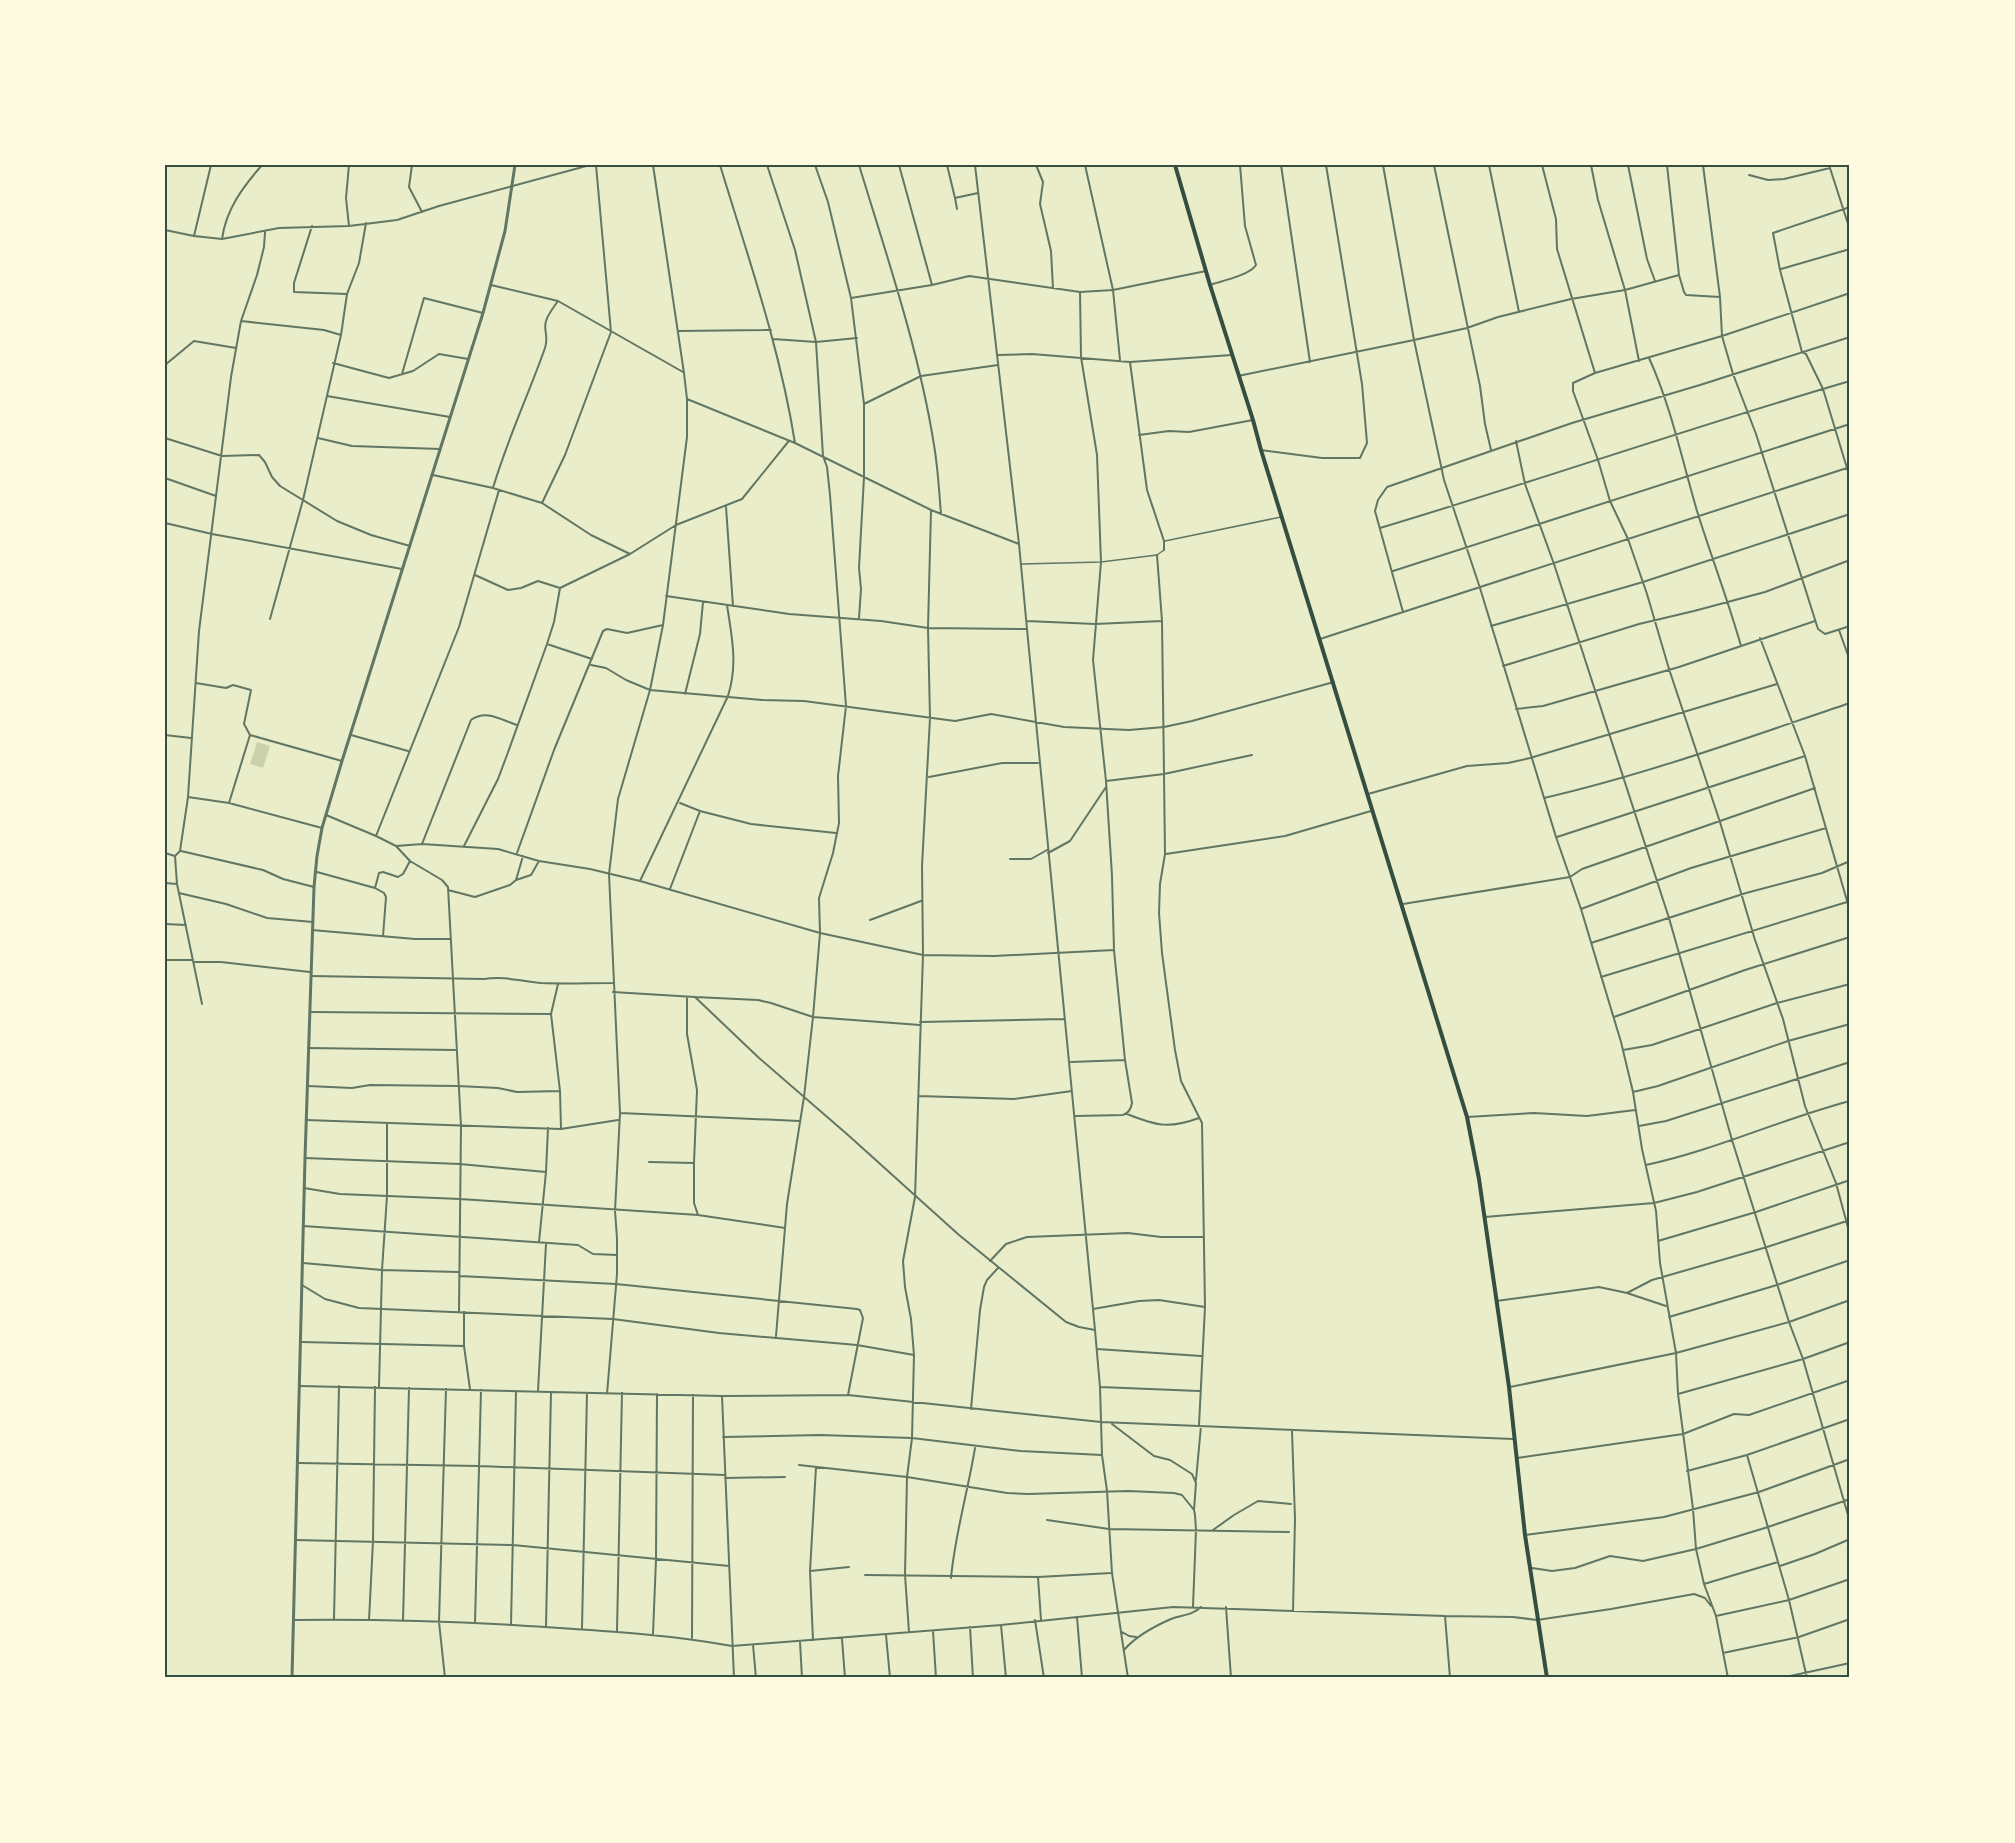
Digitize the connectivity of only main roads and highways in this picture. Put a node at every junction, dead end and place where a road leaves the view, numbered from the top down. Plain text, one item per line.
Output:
1 (1175, 165) edge
2 (1547, 1678) edge

1 - 2 main road

